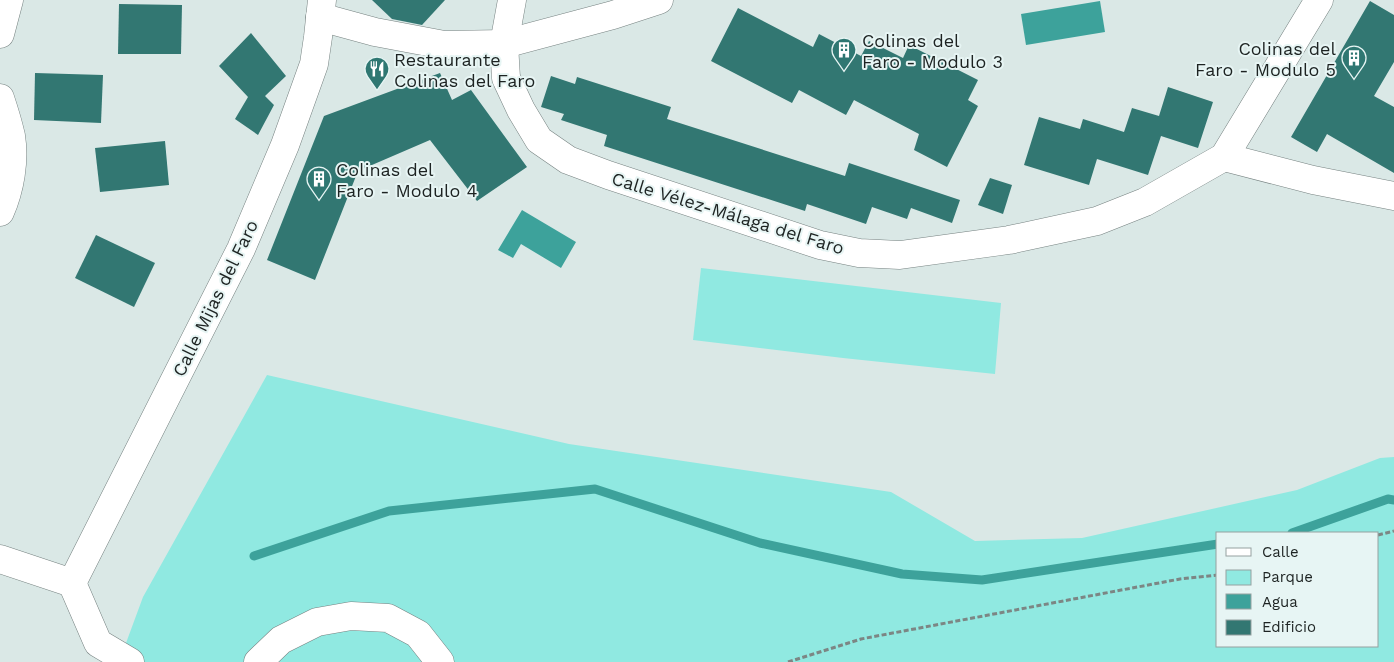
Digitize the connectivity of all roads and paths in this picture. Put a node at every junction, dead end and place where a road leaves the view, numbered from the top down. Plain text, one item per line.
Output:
1 (9, 0) edge
2 (512, 0) edge
3 (659, 0) edge
4 (1319, 0) edge
5 (321, 9) edge
6 (0, 34) edge
7 (504, 44) junction
8 (0, 98) edge
9 (1224, 157) junction
10 (1394, 196) edge
11 (0, 212) edge
12 (1394, 531) edge
13 (1379, 535) edge
14 (0, 559) edge
15 (1216, 575) edge
16 (72, 583) junction
17 (97, 653) edge
18 (130, 662) edge
19 (258, 662) edge
20 (440, 662) edge
21 (788, 662) edge

1 - 6 street
2 - 7 street, Calle Vélez-Málaga del Faro
3 - 7 street
4 - 9 street, Calle Vélez-Málaga del Faro
5 - 7 street
5 - 16 street, Calle Mijas del Faro
7 - 9 street, Calle Vélez-Málaga del Faro
8 - 11 street
9 - 10 street
12 - 13 path
14 - 16 street
15 - 21 path
16 - 17 street
17 - 18 street
19 - 20 street

